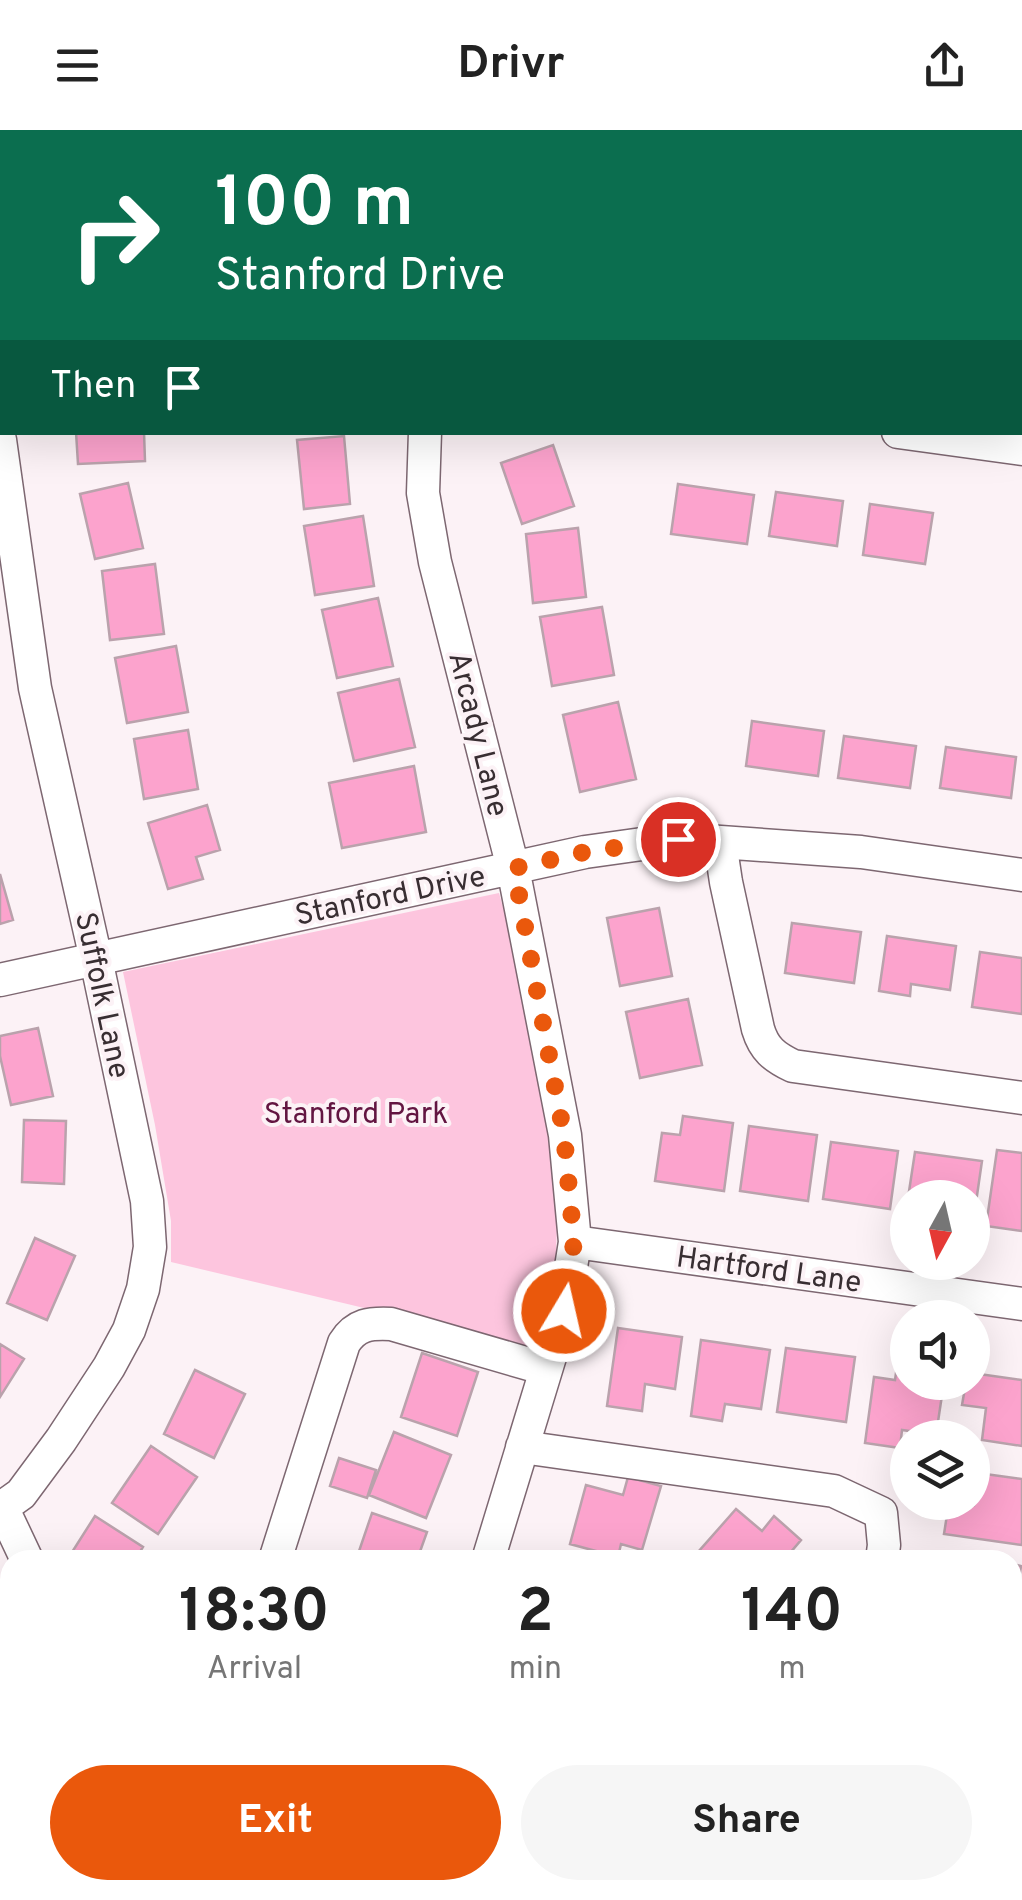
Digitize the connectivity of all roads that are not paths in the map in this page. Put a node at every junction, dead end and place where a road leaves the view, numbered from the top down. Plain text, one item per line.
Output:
1 (426, 435) edge
2 (920, 435) edge
3 (0, 440) edge
4 (1022, 449) edge
5 (720, 842) junction
6 (514, 868) junction
7 (1022, 876) edge
8 (96, 959) junction
9 (0, 980) edge
10 (1022, 1098) edge
11 (574, 1242) junction
12 (1022, 1304) edge
13 (546, 1369) junction
14 (522, 1448) junction
15 (1, 1508) edge
16 (22, 1550) edge
17 (278, 1550) edge
18 (491, 1550) edge
19 (883, 1550) edge

1 - 6 street, Arcady Lane
2 - 4 street
3 - 8 street, Suffolk Lane
5 - 6 street, Stanford Drive
5 - 7 street, Stanford Drive
5 - 10 street
6 - 8 street, Stanford Drive
6 - 11 street, Arcady Lane
8 - 9 street, Stanford Drive
8 - 15 street, Suffolk Lane
11 - 12 street, Hartford Lane
11 - 13 street, Arcady Lane
13 - 14 street, Arcady Lane
13 - 17 street
14 - 18 street, Arcady Lane
14 - 19 street
15 - 16 street

